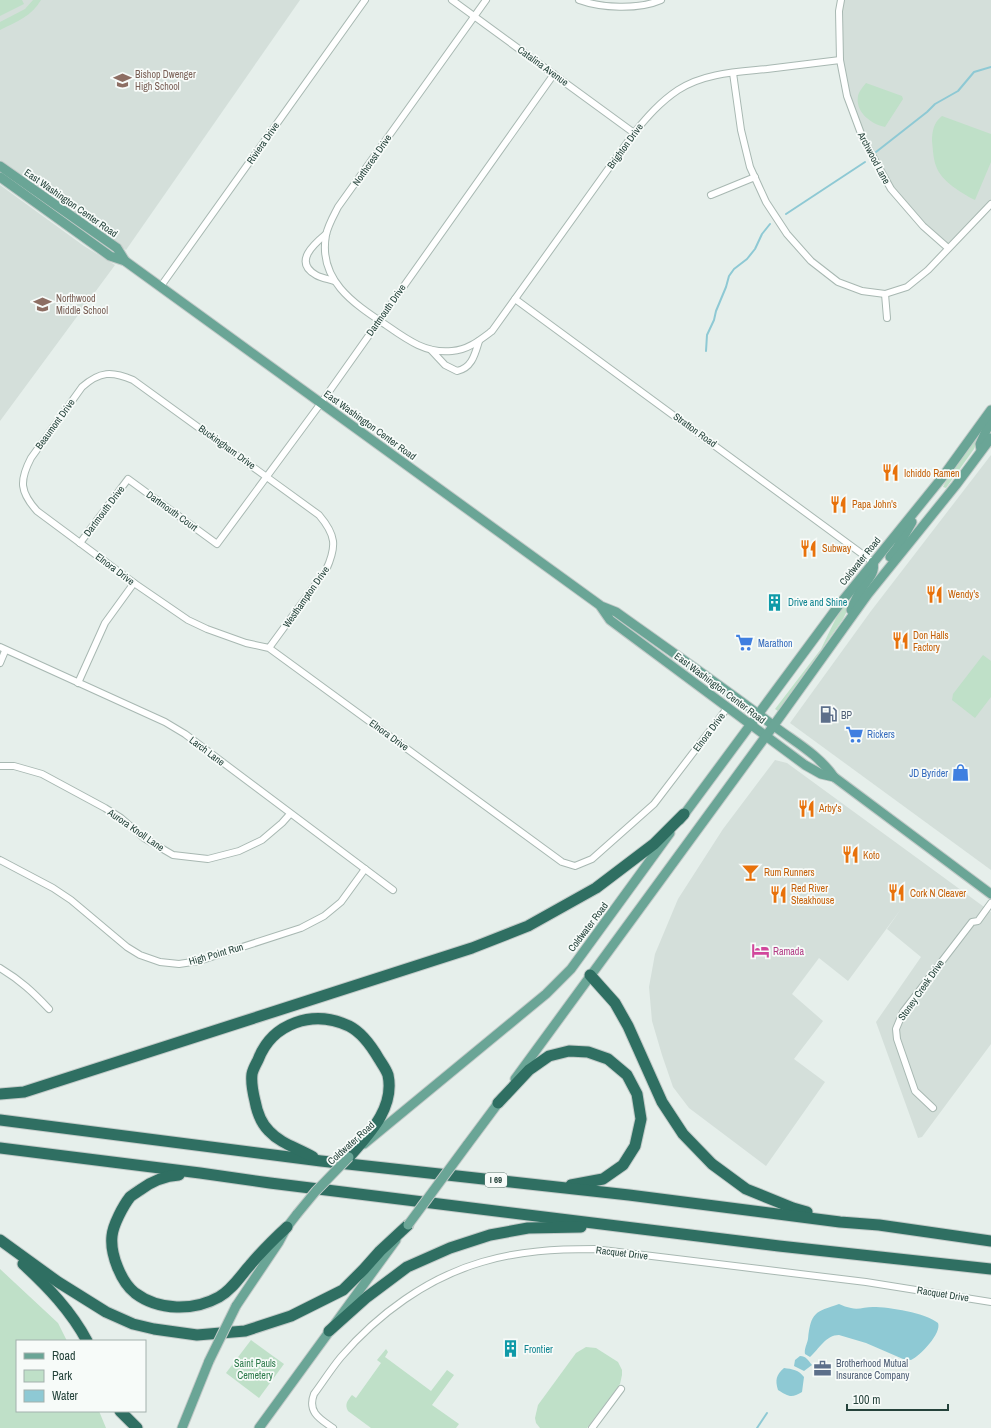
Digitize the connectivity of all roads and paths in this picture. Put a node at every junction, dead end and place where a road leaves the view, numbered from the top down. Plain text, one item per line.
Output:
1 (365, 0) edge
2 (452, 0) edge
3 (486, 0) edge
4 (579, 0) edge
5 (661, 0) edge
6 (841, 0) edge
7 (474, 16) junction
8 (840, 60) junction
9 (733, 73) junction
10 (554, 74) junction
11 (634, 133) junction
12 (0, 166) edge
13 (0, 177) edge
14 (755, 177) junction
15 (711, 195) dead end
16 (991, 204) edge
17 (326, 234) junction
18 (948, 248) junction
19 (125, 261) junction
20 (334, 281) junction
21 (161, 286) junction
22 (885, 294) junction
23 (515, 299) junction
24 (887, 318) dead end
25 (379, 320) junction
26 (479, 341) junction
27 (431, 350) junction
28 (103, 374) joint
29 (321, 403) junction
30 (991, 410) edge
31 (991, 420) edge
32 (991, 438) edge
33 (981, 451) junction
34 (266, 476) junction
35 (128, 478) joint
36 (23, 485) joint
37 (912, 514) junction
38 (80, 543) junction
39 (334, 543) joint
40 (217, 544) joint
41 (873, 562) junction
42 (886, 571) junction
43 (134, 583) junction
44 (601, 606) junction
45 (848, 621) junction
46 (269, 648) junction
47 (3, 649) edge
48 (0, 663) edge
49 (78, 683) junction
50 (728, 707) junction
51 (758, 713) junction
52 (750, 723) junction
53 (774, 726) junction
54 (766, 736) junction
55 (0, 766) edge
56 (834, 777) junction
57 (290, 814) junction
58 (684, 814) junction
59 (0, 860) edge
60 (365, 869) junction
61 (393, 890) dead end
62 (991, 894) edge
63 (991, 903) edge
64 (0, 968) edge
65 (590, 975) junction
66 (49, 1009) dead end
67 (0, 1094) edge
68 (498, 1103) junction
69 (933, 1108) dead end
70 (0, 1120) edge
71 (373, 1132) junction
72 (0, 1148) edge
73 (349, 1157) joint
74 (321, 1161) junction
75 (200, 1173) junction
76 (544, 1186) junction
77 (840, 1222) junction
78 (408, 1225) junction
79 (617, 1226) junction
80 (287, 1227) junction
81 (0, 1240) edge
82 (991, 1241) edge
83 (0, 1244) edge
84 (991, 1269) edge
85 (991, 1302) edge
86 (329, 1331) junction
87 (86, 1340) edge
88 (621, 1389) dead end
89 (121, 1412) edge
90 (137, 1428) edge
91 (182, 1428) edge
92 (259, 1428) edge
93 (332, 1428) edge
94 (592, 1428) edge

1 - 21 street, Riviera Drive
2 - 7 street, Catalina Avenue
3 - 7 street, Northcrest Drive
4 - 5 street
6 - 8 street, Archwood Lane
7 - 10 street, Catalina Avenue
7 - 17 street, Northcrest Drive
8 - 9 street, Brighton Drive
8 - 18 street, Archwood Lane
9 - 11 street, Brighton Drive
9 - 14 street
10 - 11 street, Catalina Avenue
10 - 25 street, Dartmouth Drive
11 - 23 street, Brighton Drive
12 - 19 main road, East Washington Center Road
13 - 19 main road, East Washington Center Road
14 - 15 street
14 - 22 street
16 - 18 street
17 - 20 street, Northcrest Drive
17 - 20 street
18 - 22 street
19 - 21 main road, East Washington Center Road
20 - 25 street, Northcrest Drive
21 - 29 main road, East Washington Center Road
22 - 24 street
23 - 26 street, Brighton Drive
23 - 41 street, Stratton Road
25 - 27 street, Brighton Drive
25 - 29 street, Dartmouth Drive
26 - 27 street, Brighton Drive
26 - 27 street, Brighton Drive
28 - 34 street, Buckingham Drive
28 - 36 street, Beaumont Drive
29 - 34 street, Dartmouth Drive
29 - 44 main road, East Washington Center Road
30 - 37 main road, Coldwater Road
31 - 33 main road
32 - 33 main road
33 - 42 main road
34 - 39 street, Buckingham Drive
34 - 40 street, Dartmouth Drive
35 - 38 street, Dartmouth Drive
35 - 40 street, Dartmouth Court
36 - 38 street, Elnora Drive
37 - 41 main road, Coldwater Road
37 - 42 main road
38 - 43 street, Elnora Drive
39 - 46 street, Westhampton Drive
41 - 45 main road
41 - 51 main road, Coldwater Road
42 - 45 main road
43 - 46 street, Elnora Drive
43 - 49 street
44 - 50 main road, East Washington Center Road
44 - 51 main road, East Washington Center Road
45 - 53 main road
46 - 50 street, Elnora Drive
47 - 48 street
47 - 49 street, Larch Lane
49 - 57 street, Larch Lane
50 - 52 main road, East Washington Center Road
51 - 52 main road, Coldwater Road
51 - 53 main road, East Washington Center Road
52 - 54 main road, East Washington Center Road
52 - 58 main road, Coldwater Road
53 - 54 main road
53 - 56 main road, East Washington Center Road
54 - 56 main road, East Washington Center Road
54 - 65 main road
55 - 57 street, Aurora Knoll Lane
56 - 62 main road, East Washington Center Road
57 - 60 street, Larch Lane
58 - 67 highway
58 - 71 main road, Coldwater Road
59 - 60 street, High Point Run
60 - 61 street, Larch Lane
63 - 69 street, Stoney Creek Drive
64 - 66 street
65 - 68 main road
65 - 77 highway
68 - 76 highway
68 - 78 main road, bridge
70 - 74 highway, I 69
71 - 73 highway
71 - 74 highway
72 - 75 highway
73 - 80 main road, Coldwater Road, bridge
74 - 76 highway, I 69
75 - 79 highway
75 - 80 highway
76 - 77 highway, I 69
77 - 82 highway, I 69
78 - 81 highway
78 - 86 main road
79 - 84 highway
79 - 86 highway
80 - 91 main road, Coldwater Road, bridge
83 - 87 highway
85 - 93 street, Racquet Drive
86 - 92 main road
88 - 94 street
89 - 90 highway

